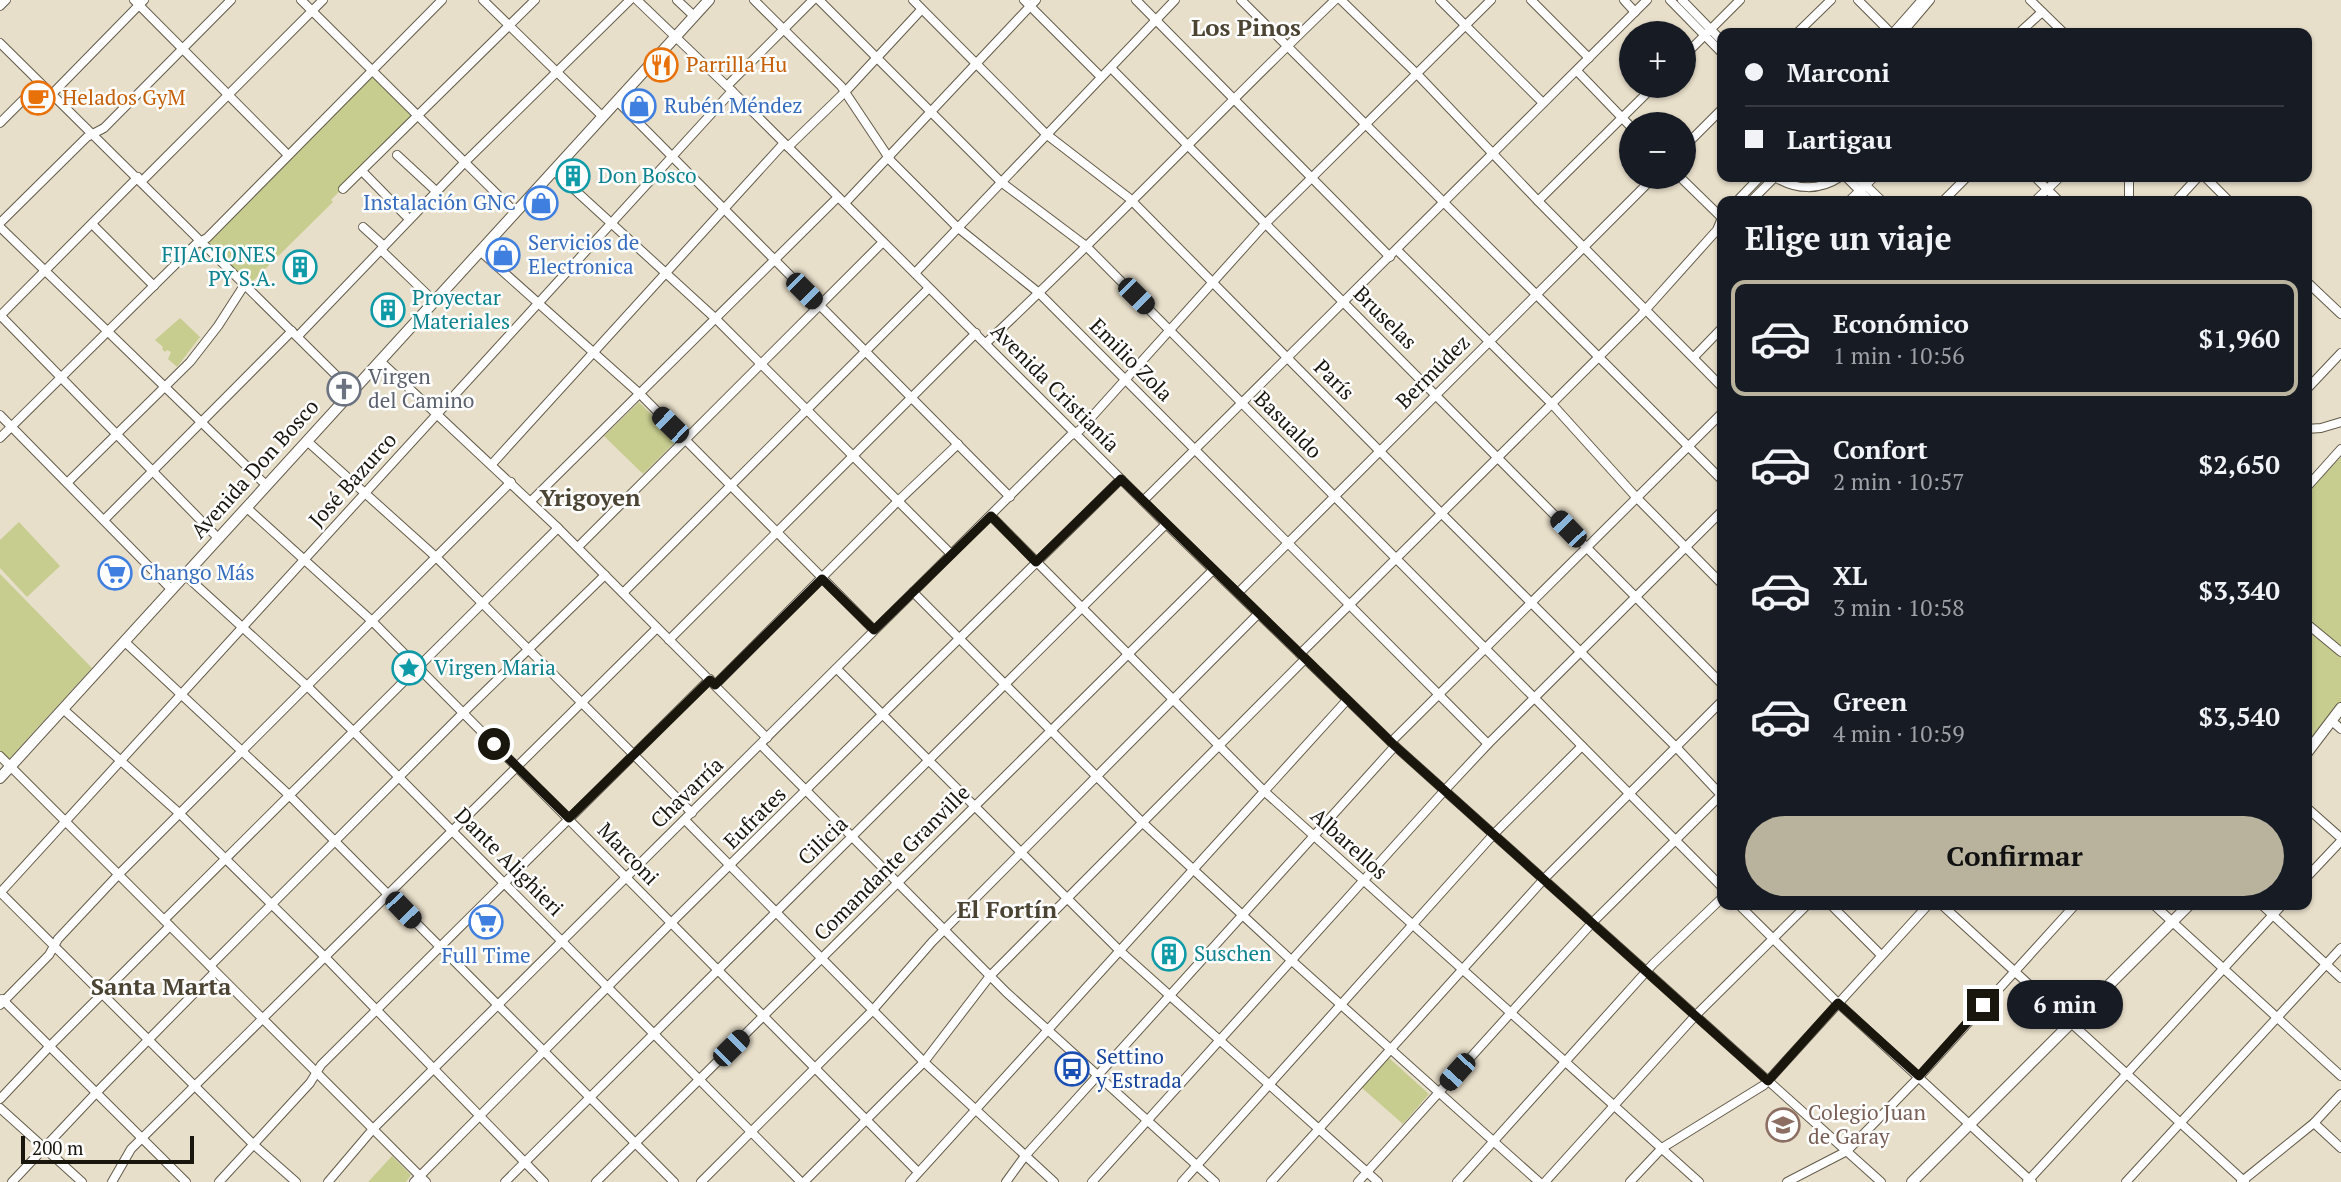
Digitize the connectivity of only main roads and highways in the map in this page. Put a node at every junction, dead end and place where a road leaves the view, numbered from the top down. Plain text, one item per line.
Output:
1 (709, 0) edge
2 (2341, 708) edge
3 (2312, 746) edge
4 (4, 771) edge
5 (2184, 910) edge
6 (1912, 1182) edge

1 - 4 main road, Avenida Don Bosco
2 - 3 main road
5 - 6 main road

